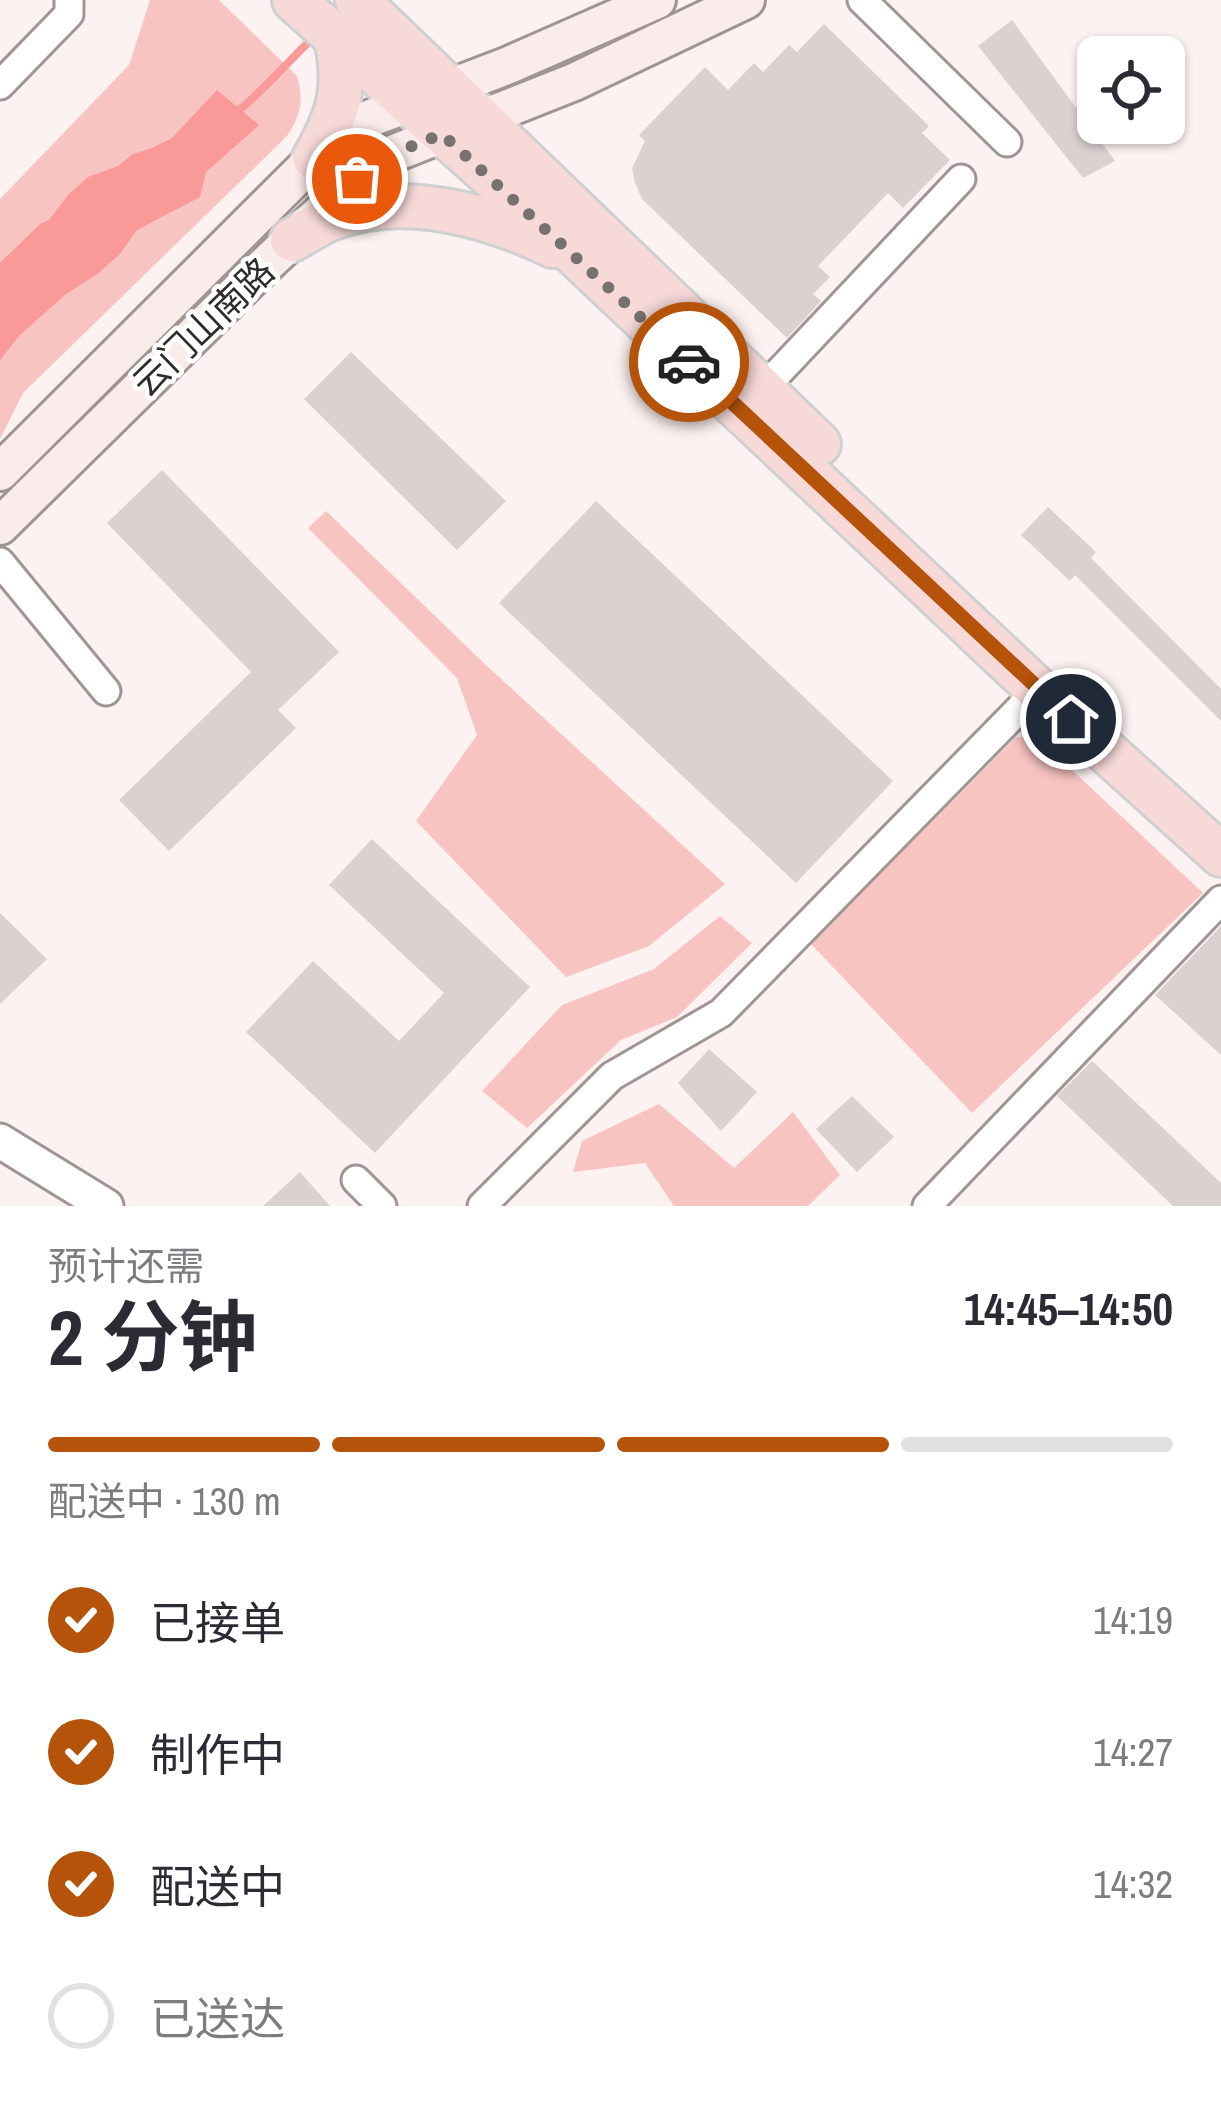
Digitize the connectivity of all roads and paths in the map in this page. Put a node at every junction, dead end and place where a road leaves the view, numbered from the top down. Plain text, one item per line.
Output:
1 (69, 0) edge
2 (294, 0) edge
3 (657, 0) edge
4 (746, 0) edge
5 (862, 0) edge
6 (362, 4) edge
7 (336, 39) junction
8 (0, 85) edge
9 (429, 96) junction
10 (461, 126) junction
11 (1007, 142) dead end
12 (314, 158) junction
13 (962, 179) dead end
14 (292, 240) junction
15 (576, 257) junction
16 (762, 390) junction
17 (0, 472) edge
18 (0, 526) edge
19 (0, 562) edge
20 (1038, 690) junction
21 (106, 691) dead end
22 (1216, 831) edge
23 (1221, 900) edge
24 (0, 1141) edge
25 (356, 1180) dead end
26 (106, 1206) edge
27 (382, 1206) edge
28 (482, 1206) edge
29 (927, 1206) edge

1 - 8 street
2 - 7 main road
3 - 9 main road, 云门山南路
4 - 10 main road, 云门山南路
5 - 11 street
6 - 9 main road
7 - 9 main road
7 - 12 main road
9 - 10 main road
9 - 12 main road, 云门山南路
10 - 14 main road, 云门山南路
10 - 15 main road
10 - 16 main road
12 - 17 main road, 云门山南路
13 - 16 street
14 - 15 main road
14 - 18 main road, 云门山南路
15 - 20 main road
16 - 22 main road
19 - 21 street
20 - 22 main road
20 - 28 street
23 - 29 street
24 - 26 street
25 - 27 street

